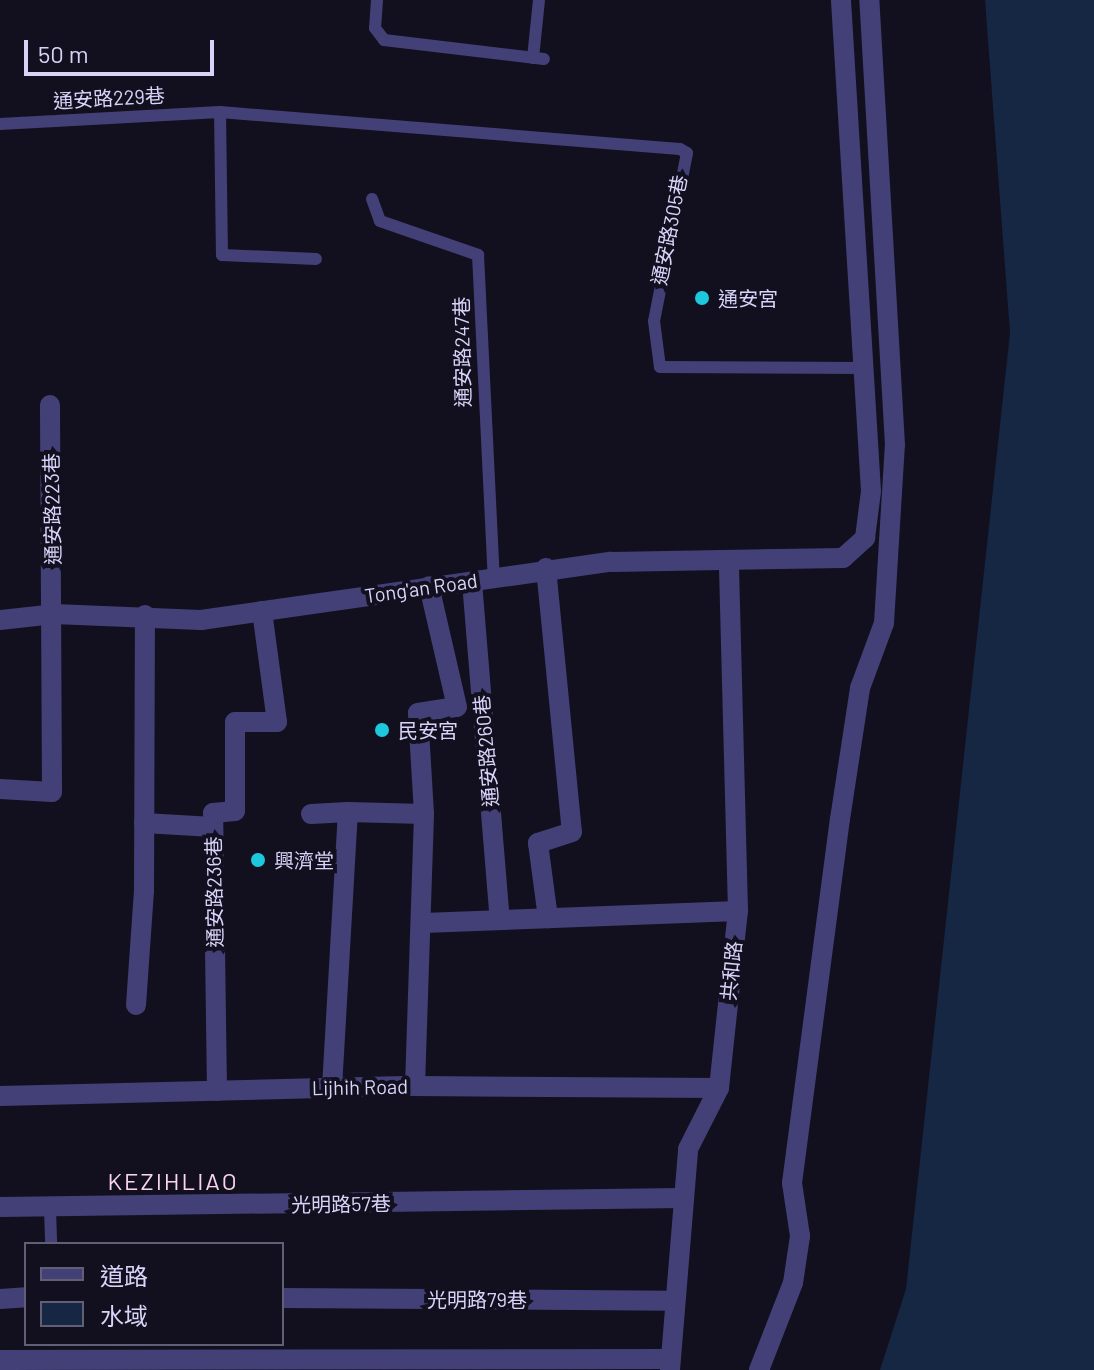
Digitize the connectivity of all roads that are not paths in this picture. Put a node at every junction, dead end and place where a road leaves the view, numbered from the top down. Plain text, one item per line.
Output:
1 (377, 0) edge
2 (539, 0) edge
3 (841, 0) edge
4 (869, 0) edge
5 (220, 112) junction
6 (0, 124) edge
7 (372, 199) dead end
8 (316, 259) dead end
9 (865, 368) junction
10 (50, 405) dead end
11 (729, 564) junction
12 (546, 568) junction
13 (494, 577) junction
14 (472, 582) junction
15 (429, 586) junction
16 (262, 611) junction
17 (54, 614) junction
18 (145, 615) junction
19 (0, 620) edge
20 (0, 789) edge
21 (348, 812) junction
22 (311, 814) dead end
23 (424, 814) junction
24 (144, 823) junction
25 (213, 827) junction
26 (738, 911) junction
27 (548, 918) junction
28 (500, 920) junction
29 (423, 923) junction
30 (136, 1005) dead end
31 (415, 1086) junction
32 (332, 1088) junction
33 (719, 1088) junction
34 (217, 1091) junction
35 (0, 1096) edge
36 (682, 1198) junction
37 (0, 1207) edge
38 (50, 1210) junction
39 (51, 1242) edge
40 (24, 1297) edge
41 (284, 1298) edge
42 (0, 1299) edge
43 (672, 1301) junction
44 (0, 1360) edge
45 (670, 1364) edge
46 (759, 1370) edge

1 - 2 lane
3 - 9 street
4 - 46 street
5 - 6 lane, 通安路229巷
5 - 8 lane
5 - 9 lane, 通安路305巷
7 - 13 lane, 通安路247巷
9 - 11 street, Tong'an Road
10 - 17 street, 通安路223巷
11 - 12 street, Tong'an Road
11 - 26 street, 共和路
12 - 13 street, Tong'an Road
12 - 27 street
13 - 14 street, Tong'an Road
14 - 15 street, Tong'an Road
14 - 28 street, 通安路260巷
15 - 16 street, Tong'an Road
15 - 23 street
16 - 18 street, Tong'an Road
16 - 25 street, 通安路236巷
17 - 18 street, Tong'an Road
17 - 19 street, Tong'an Road
17 - 20 street, 通安路223巷
18 - 24 street
21 - 22 street
21 - 23 street
21 - 32 street
23 - 29 street
24 - 25 street
24 - 30 street
25 - 34 street, 通安路236巷
26 - 27 street
26 - 33 street, 共和路
27 - 28 street
28 - 29 street
29 - 31 street
31 - 32 street, Lijhih Road
31 - 33 street, Lijhih Road
32 - 34 street, Lijhih Road
33 - 36 street, 共和路
34 - 35 street, Lijhih Road
36 - 38 street, 光明路57巷
36 - 43 street, 共和路
37 - 38 street, 光明路57巷
38 - 39 lane
40 - 42 street
41 - 43 street, 光明路79巷
43 - 45 street, 共和路
44 - 45 street

